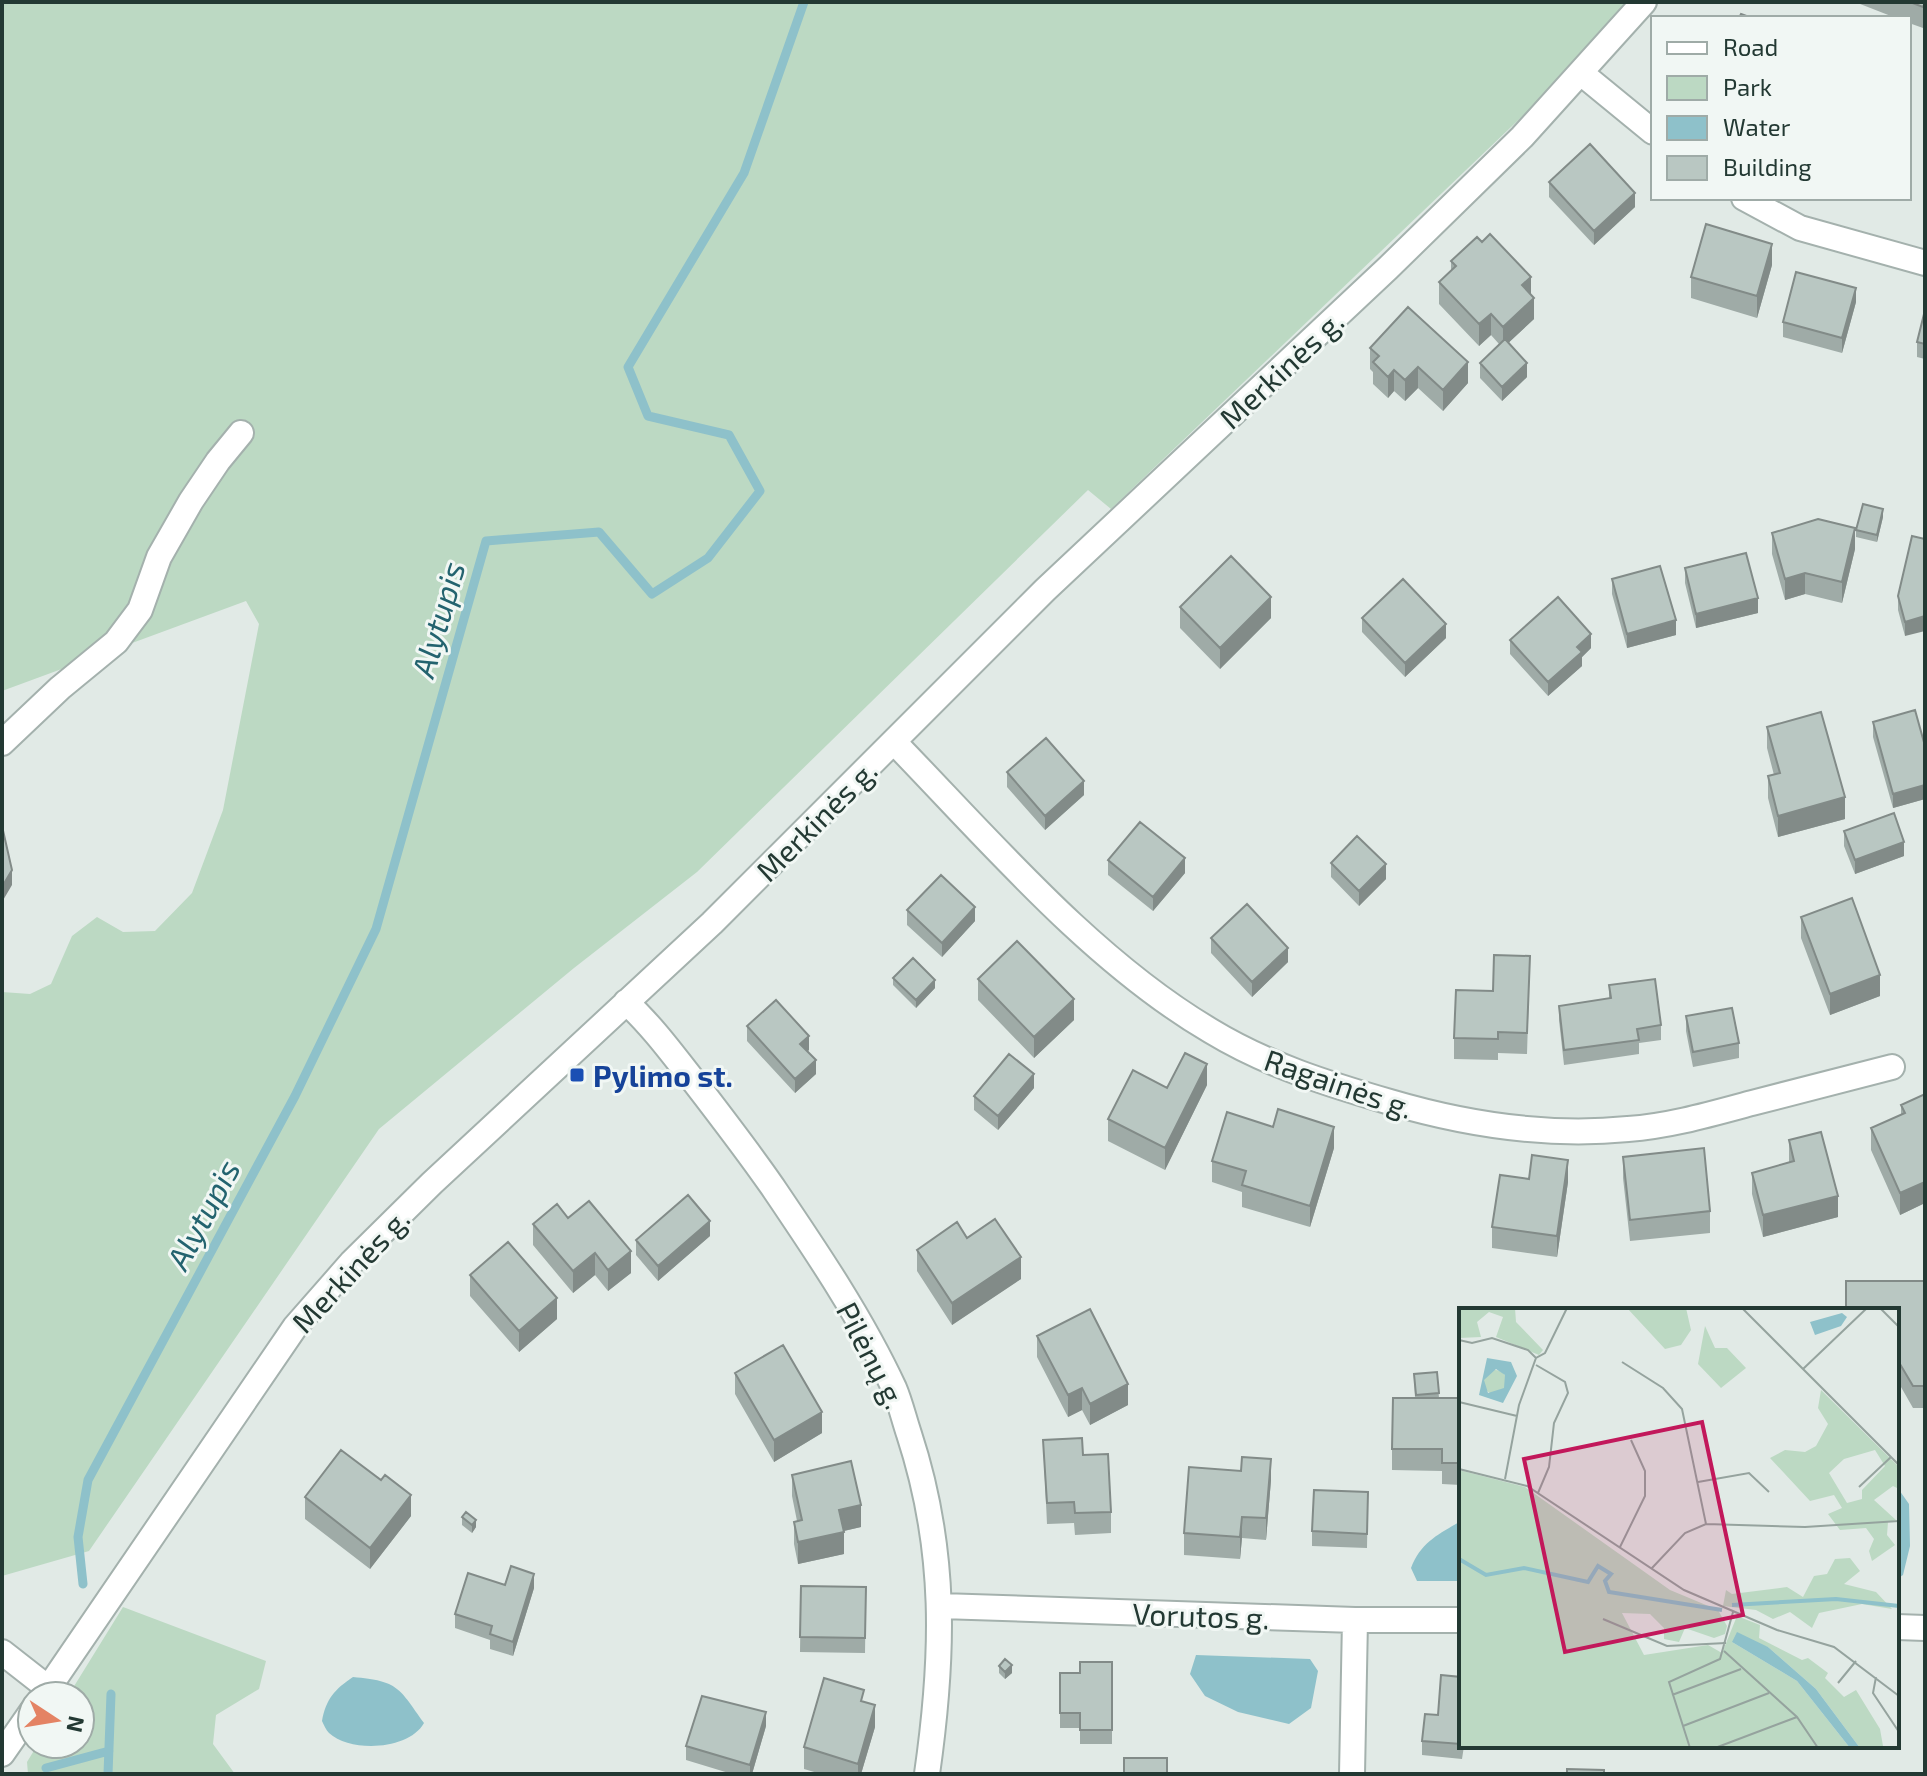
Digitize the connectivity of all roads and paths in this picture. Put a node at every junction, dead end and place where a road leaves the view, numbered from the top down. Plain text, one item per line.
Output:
1 (1644, 2) edge
2 (1581, 73) junction
3 (1651, 130) edge
4 (1748, 200) edge
5 (1925, 263) edge
6 (241, 433) dead end
7 (2, 743) edge
8 (895, 743) junction
9 (626, 1002) junction
10 (1892, 1067) dead end
11 (941, 1606) junction
12 (1355, 1620) junction
13 (1459, 1620) edge
14 (1899, 1627) edge
15 (1925, 1628) edge
16 (2, 1652) edge
17 (33, 1680) edge
18 (54, 1680) edge
19 (16, 1734) edge
20 (2, 1754) edge
21 (927, 1774) edge
22 (1352, 1774) edge

1 - 2 street, Merkinės g.
2 - 3 street
2 - 8 street, Merkinės g.
4 - 5 street
6 - 7 street
8 - 9 street, Merkinės g.
8 - 10 street, Ragainės g.
9 - 11 street, Pilėnų g.
9 - 18 street, Merkinės g.
11 - 12 street, Vorutos g.
11 - 21 street, Pilėnų g.
12 - 13 street, Vorutos g.
12 - 22 street
14 - 15 street
16 - 17 street
19 - 20 street

